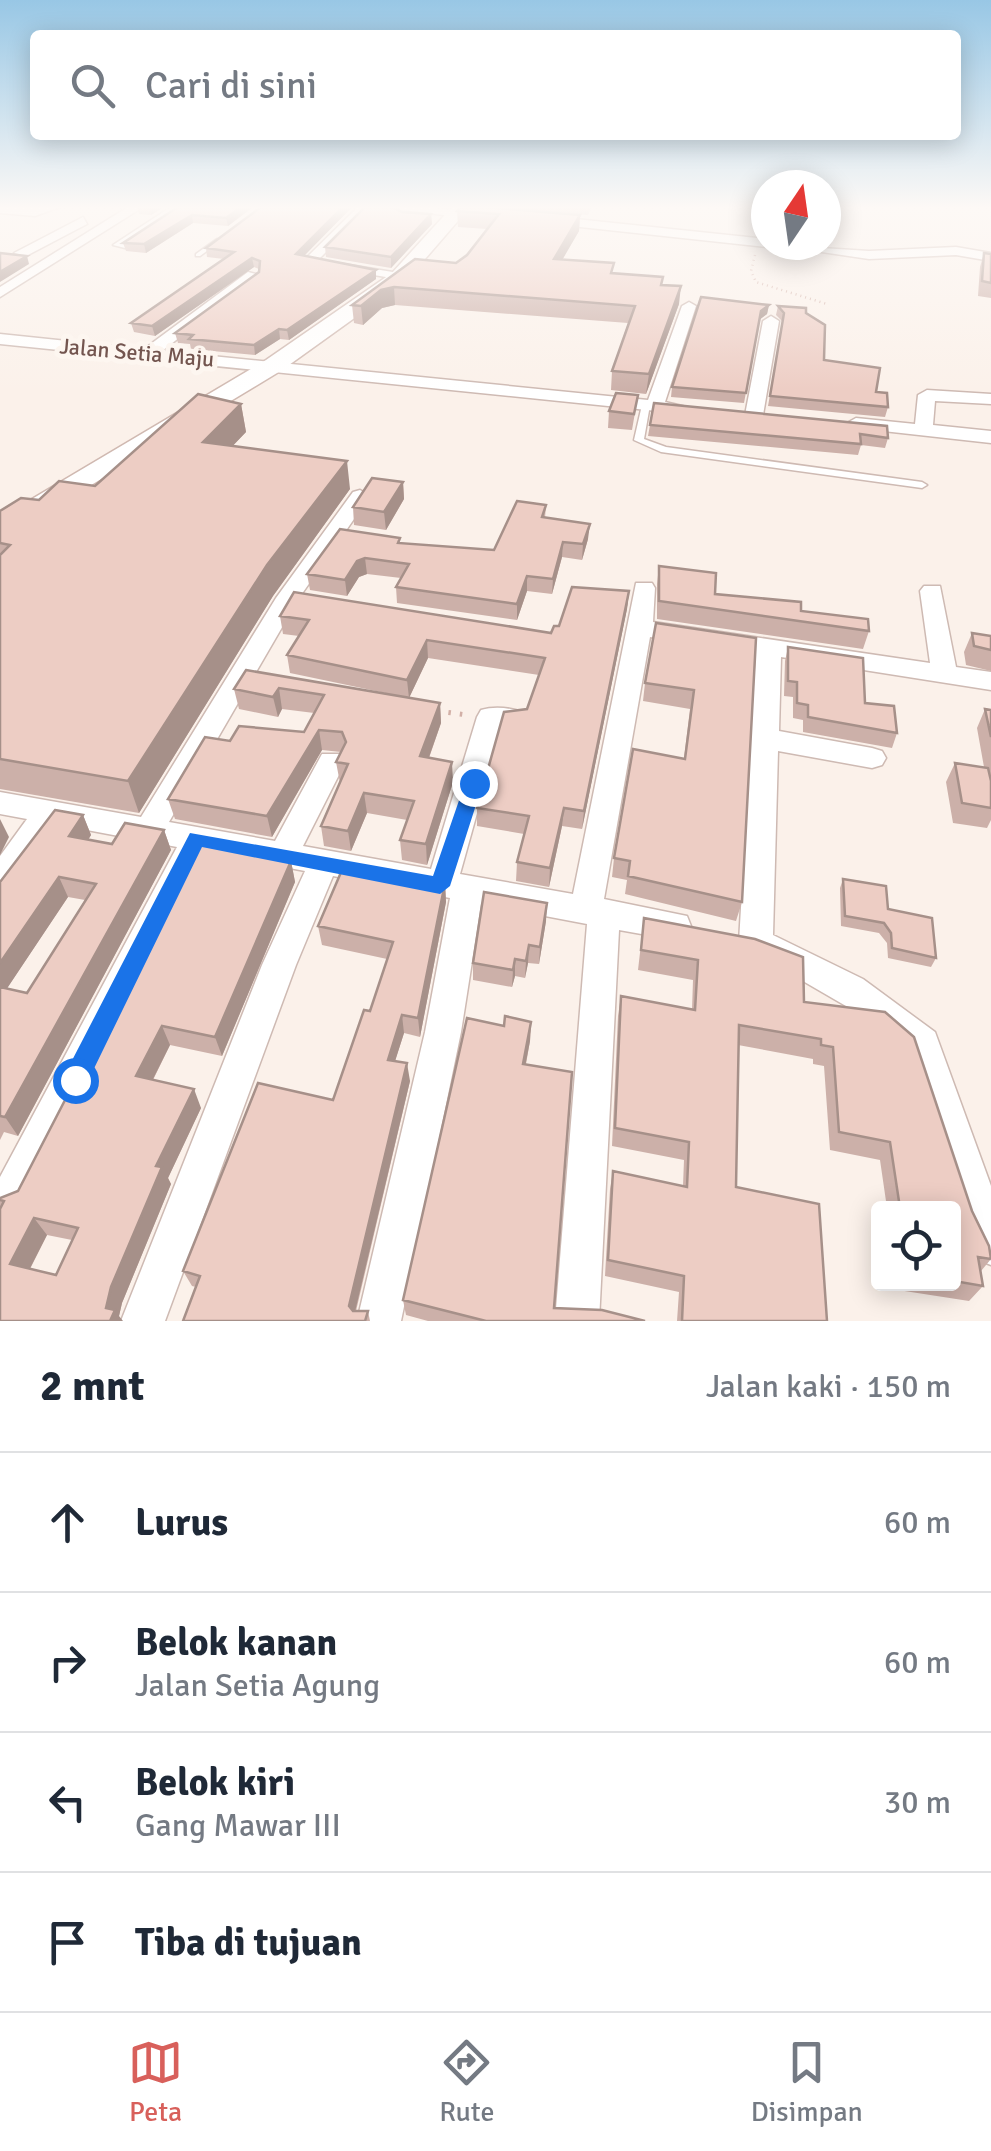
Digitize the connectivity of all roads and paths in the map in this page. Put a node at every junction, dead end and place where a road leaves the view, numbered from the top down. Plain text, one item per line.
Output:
1 (39, 269) edge
2 (348, 269) edge
3 (406, 269) edge
4 (754, 269) edge
5 (253, 275) edge
6 (399, 277) junction
7 (0, 293) edge
8 (827, 304) dead end
9 (689, 306) dead end
10 (771, 321) dead end
11 (0, 338) edge
12 (148, 354) junction
13 (274, 365) junction
14 (991, 399) edge
15 (650, 406) junction
16 (714, 411) edge
17 (734, 413) edge
18 (838, 422) edge
19 (924, 429) junction
20 (991, 437) edge
21 (922, 484) dead end
22 (360, 496) edge
23 (0, 531) edge
24 (644, 588) dead end
25 (932, 590) dead end
26 (640, 628) junction
27 (769, 646) junction
28 (944, 673) junction
29 (239, 676) junction
30 (991, 682) edge
31 (275, 683) edge
32 (420, 709) edge
33 (502, 718) joint
34 (768, 738) junction
35 (872, 758) dead end
36 (332, 760) edge
37 (0, 803) edge
38 (48, 812) junction
39 (149, 830) junction
40 (197, 838) junction
41 (283, 854) junction
42 (324, 862) junction
43 (0, 880) edge
44 (454, 889) junction
45 (595, 911) junction
46 (730, 937) junction
47 (14, 1192) edge
48 (991, 1244) edge
49 (143, 1321) edge
50 (379, 1321) edge
51 (578, 1321) edge

1 - 7 street
2 - 6 street
3 - 6 street
4 - 8 path
5 - 12 street
6 - 13 street
9 - 15 street
10 - 17 street
11 - 12 street, Jalan Setia Maju
12 - 13 street, Jalan Setia Maju
13 - 15 street, Jalan Setia Maju
13 - 23 street
14 - 19 street
15 - 16 street, Jalan Setia Maju
15 - 21 lane
18 - 19 street
19 - 20 street
22 - 29 street
24 - 26 street
25 - 28 street
26 - 27 street
26 - 45 street
27 - 28 street
27 - 34 street
28 - 30 street
29 - 31 street
29 - 39 street
32 - 33 path
33 - 44 street
34 - 35 street
34 - 46 street
36 - 41 street
37 - 38 street
38 - 39 street
38 - 43 street
39 - 40 street
40 - 41 street
40 - 47 street
41 - 42 street
42 - 44 street
42 - 49 street
44 - 45 street
44 - 50 street
45 - 46 street
45 - 51 street
46 - 48 street

